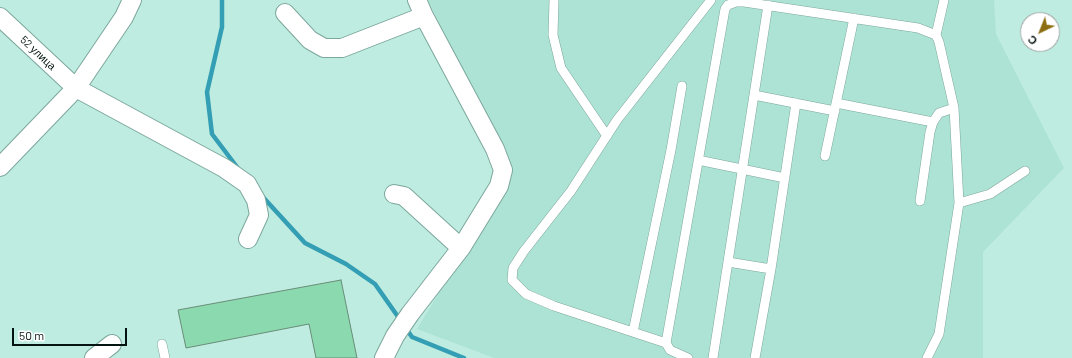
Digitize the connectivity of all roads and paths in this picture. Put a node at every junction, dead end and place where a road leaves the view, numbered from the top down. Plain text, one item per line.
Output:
1 (132, 0) edge
2 (554, 0) edge
3 (710, 0) edge
4 (944, 0) edge
5 (768, 5) junction
6 (420, 8) edge
7 (725, 9) junction
8 (285, 13) dead end
9 (0, 17) edge
10 (854, 18) junction
11 (936, 35) junction
12 (682, 86) dead end
13 (76, 88) junction
14 (754, 94) junction
15 (796, 103) junction
16 (835, 107) junction
17 (954, 108) junction
18 (933, 122) junction
19 (607, 136) junction
20 (825, 156) dead end
21 (698, 160) junction
22 (0, 167) edge
23 (743, 169) junction
24 (1025, 170) dead end
25 (784, 178) junction
26 (394, 194) dead end
27 (920, 201) dead end
28 (959, 203) junction
29 (248, 239) dead end
30 (461, 248) junction
31 (728, 262) junction
32 (771, 269) junction
33 (633, 332) junction
34 (666, 343) junction
35 (112, 344) dead end
36 (162, 344) dead end
37 (94, 358) edge
38 (165, 358) edge
39 (384, 358) edge
40 (688, 358) edge
41 (713, 358) edge
42 (755, 358) edge
43 (927, 358) edge

1 - 13 street
2 - 19 lane
3 - 7 lane
3 - 19 lane
4 - 11 lane
5 - 7 lane
5 - 10 lane
5 - 14 lane
6 - 8 street
6 - 30 street
7 - 21 lane
9 - 13 street, 52 улица
10 - 11 lane
10 - 16 lane
11 - 17 lane
12 - 33 lane
13 - 22 street
13 - 29 street, 52 улица
14 - 15 lane
14 - 23 lane
15 - 16 lane
15 - 25 lane
16 - 18 lane
16 - 20 lane
17 - 18 lane
17 - 28 lane
18 - 27 lane
19 - 33 lane
21 - 23 lane
21 - 34 lane
23 - 25 lane
23 - 31 lane
24 - 28 lane
25 - 32 lane
26 - 30 street
28 - 43 lane
30 - 39 street
31 - 32 lane
31 - 41 lane
32 - 42 lane
33 - 34 lane
34 - 40 lane
35 - 37 street
36 - 38 lane

